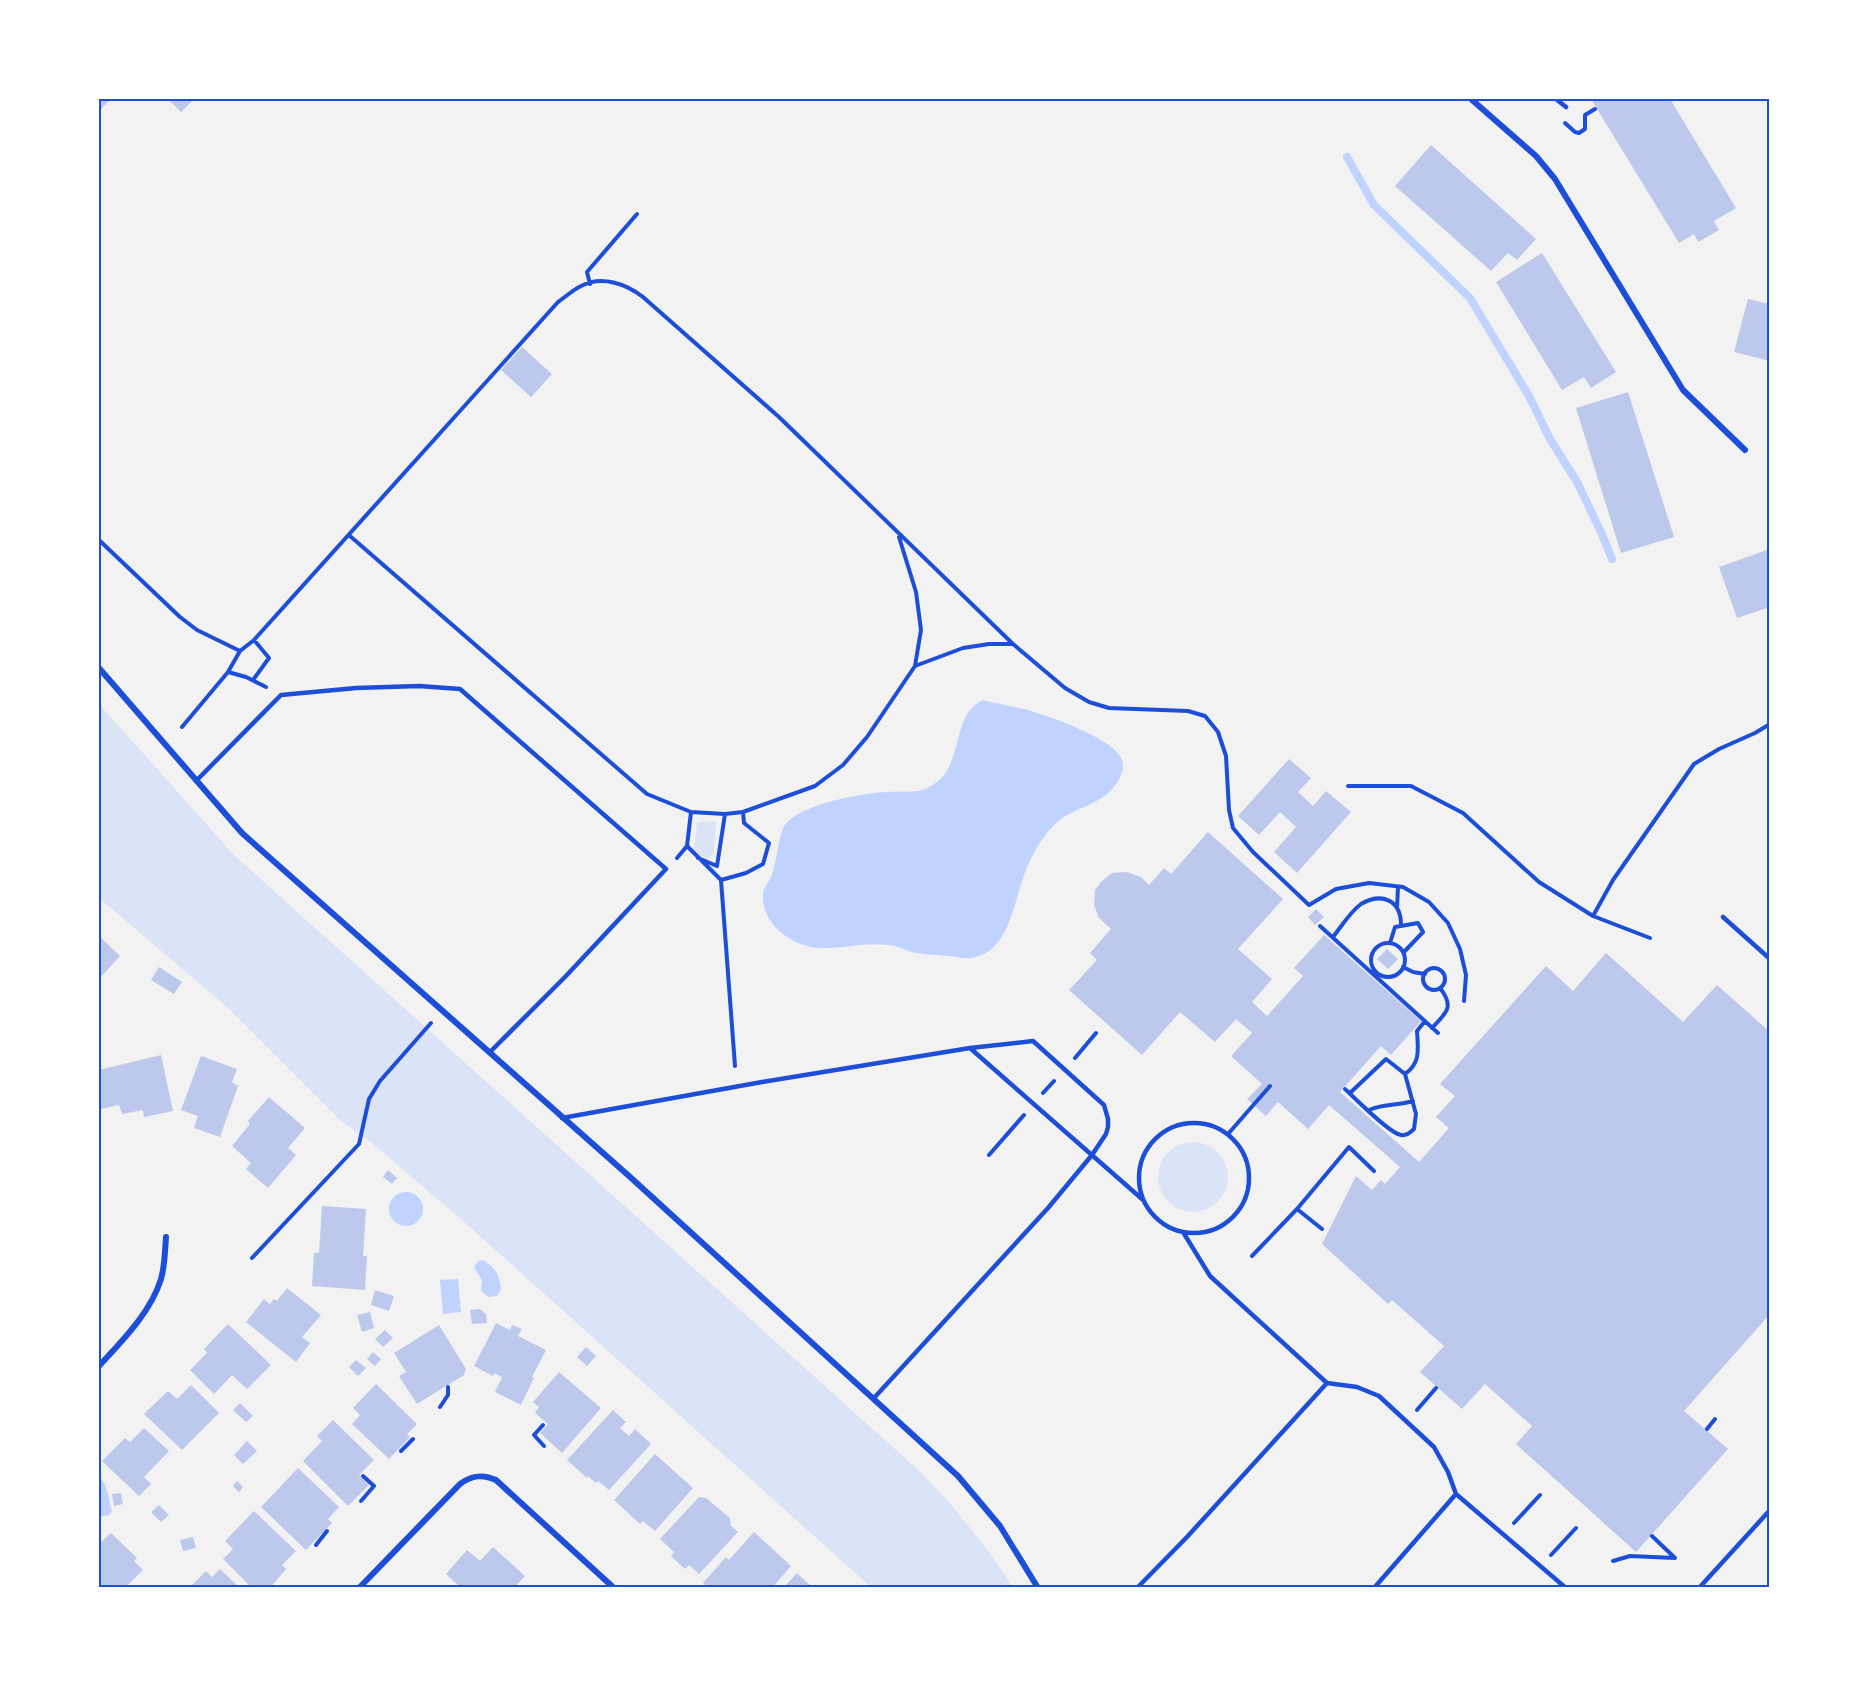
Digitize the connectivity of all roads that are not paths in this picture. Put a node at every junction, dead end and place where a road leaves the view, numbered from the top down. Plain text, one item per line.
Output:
1 (1471, 99) edge
2 (1556, 99) edge
3 (1566, 107) dead end
4 (1745, 450) dead end
5 (99, 669) edge
6 (195, 781) junction
7 (1723, 917) dead end
8 (1770, 959) edge
9 (970, 1048) junction
10 (490, 1053) junction
11 (562, 1118) junction
12 (1092, 1155) junction
13 (1143, 1200) junction
14 (1184, 1232) junction
15 (166, 1237) dead end
16 (99, 1366) edge
17 (1327, 1383) junction
18 (874, 1398) junction
19 (1456, 1494) junction
20 (1770, 1510) edge
21 (359, 1588) edge
22 (614, 1588) edge
23 (1038, 1588) edge
24 (1137, 1588) edge
25 (1374, 1588) edge
26 (1566, 1588) edge
27 (1699, 1588) edge

1 - 4 street
2 - 3 lane
5 - 6 street
6 - 10 street
6 - 10 lane
7 - 8 lane
9 - 11 lane
9 - 12 lane
9 - 12 lane
10 - 11 street
11 - 18 street
12 - 13 lane
12 - 18 lane
13 - 14 lane
13 - 14 lane
14 - 17 lane
15 - 16 street
17 - 19 lane
17 - 24 lane
18 - 23 street
19 - 25 lane
19 - 26 lane
20 - 27 lane
21 - 22 street

